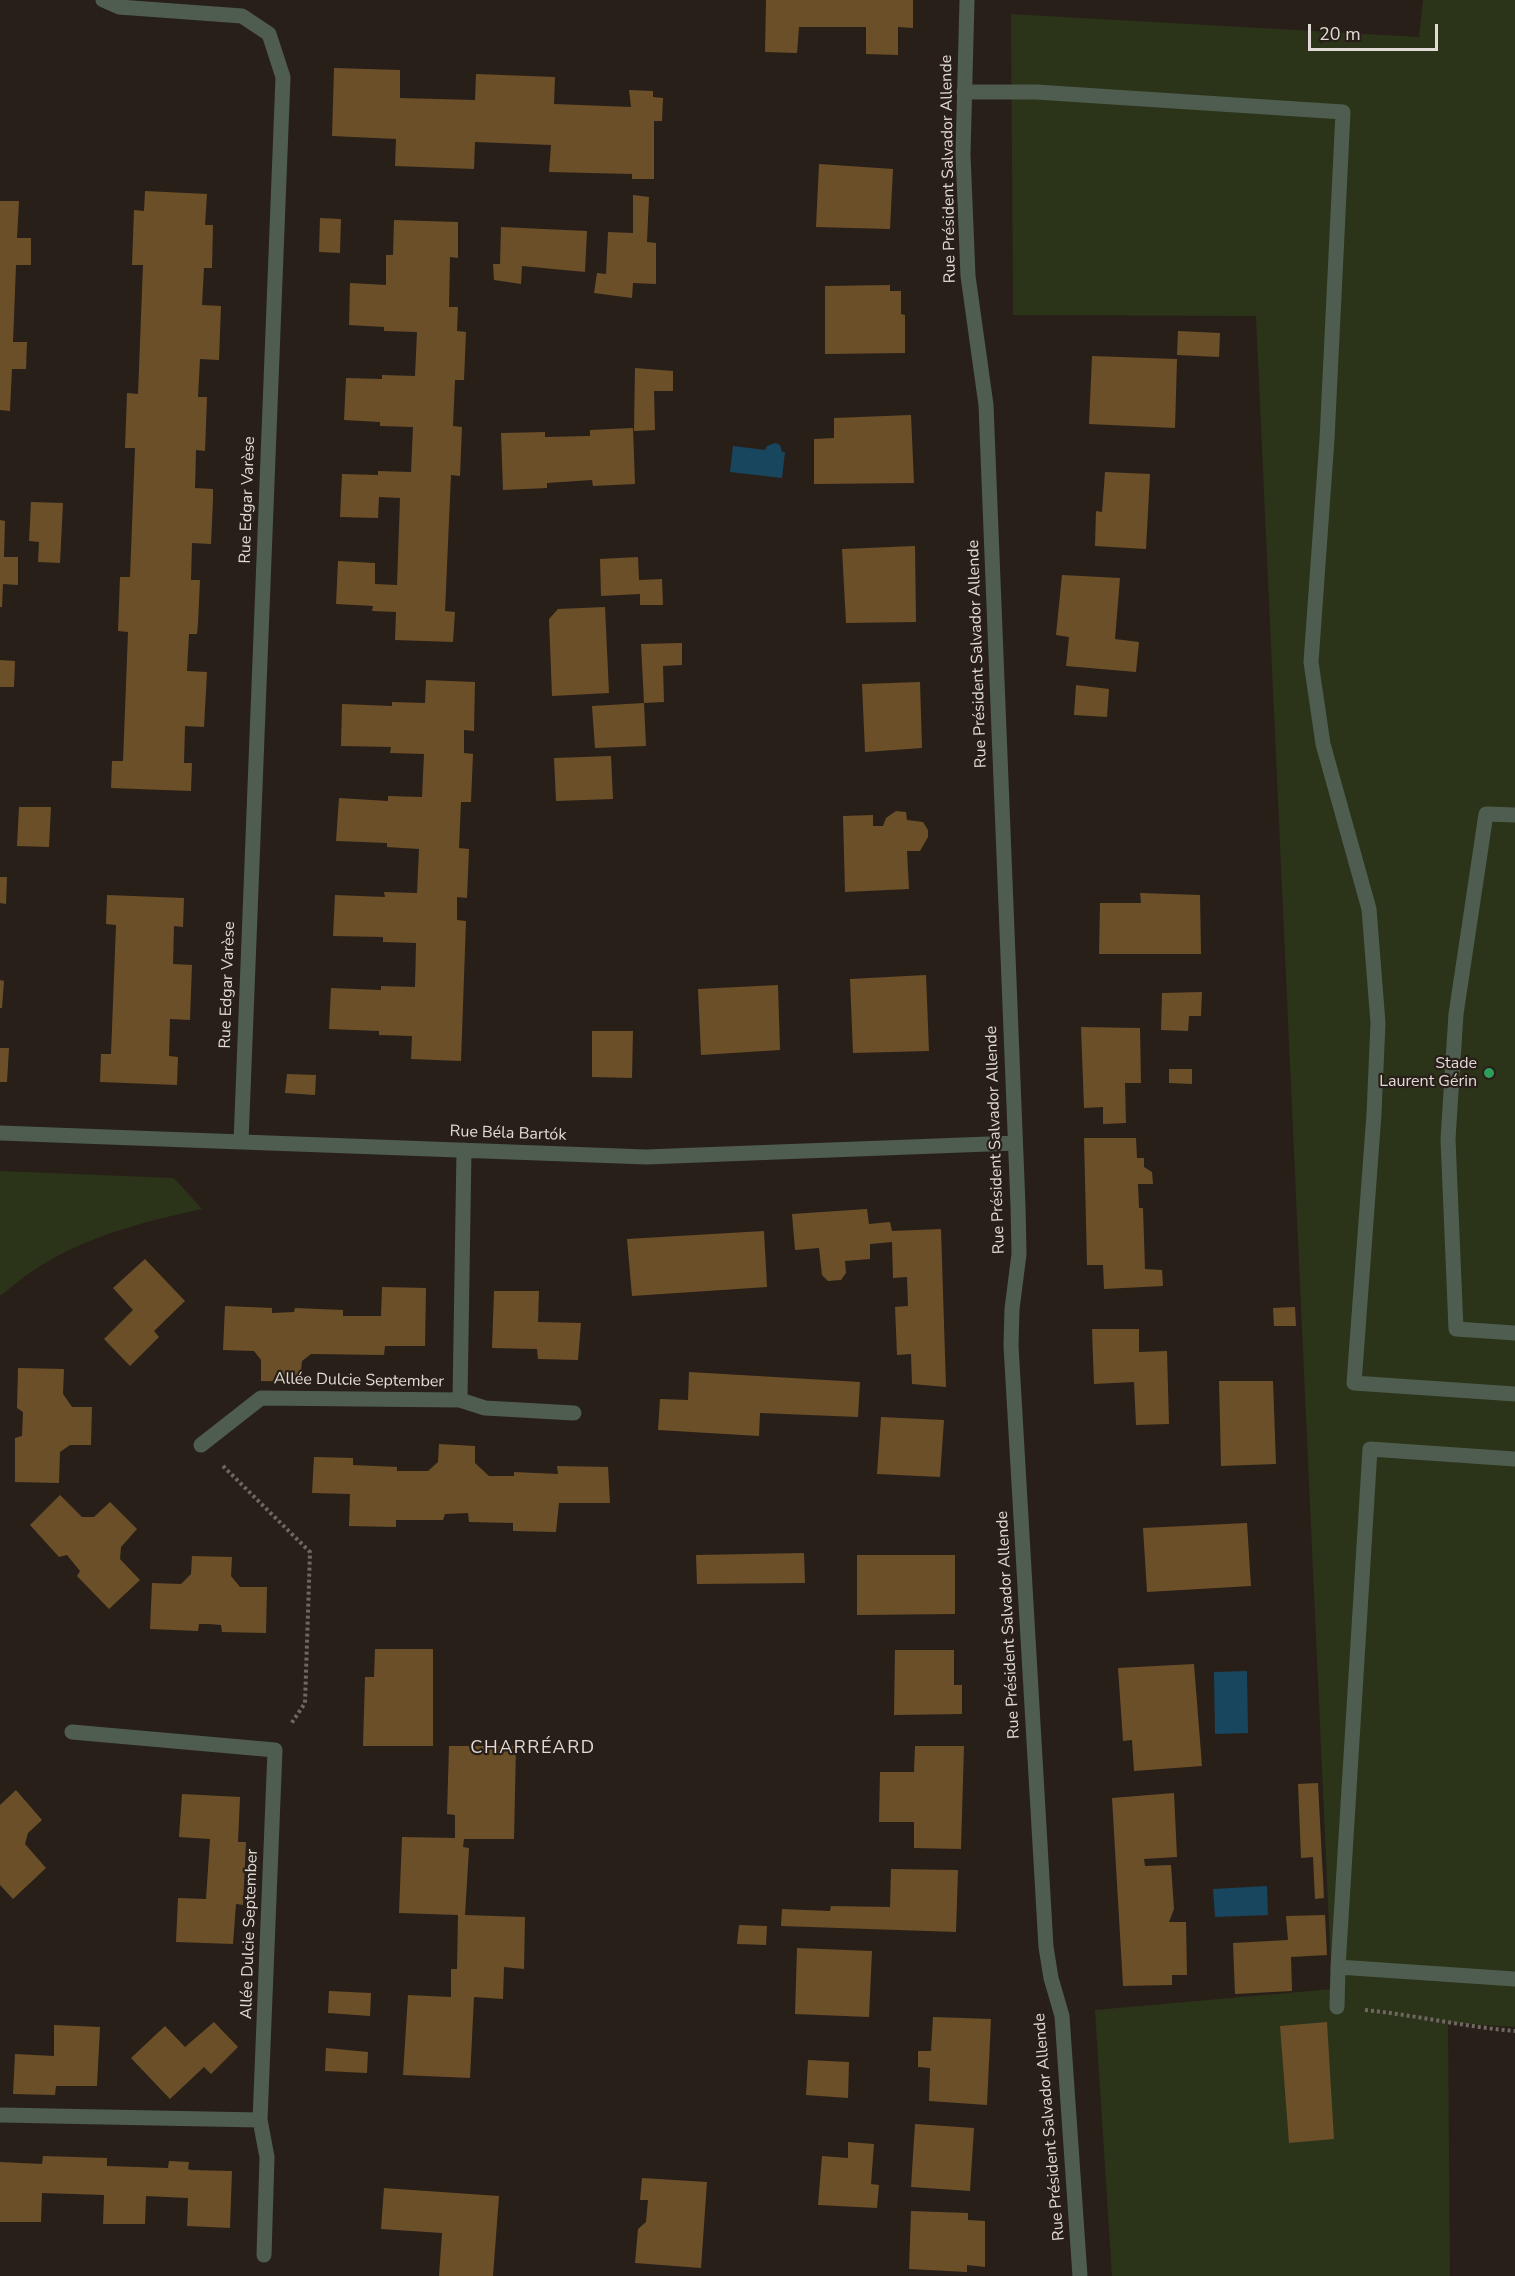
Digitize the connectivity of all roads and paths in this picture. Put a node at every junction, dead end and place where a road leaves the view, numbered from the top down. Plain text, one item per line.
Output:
1 (103, 0) edge
2 (967, 0) edge
3 (964, 92) junction
4 (1515, 815) edge
5 (0, 1133) edge
6 (241, 1142) junction
7 (1015, 1143) junction
8 (464, 1150) junction
9 (1515, 1333) edge
10 (1515, 1394) edge
11 (460, 1400) junction
12 (574, 1413) dead end
13 (201, 1445) joint
14 (1515, 1460) edge
15 (72, 1732) dead end
16 (275, 1750) junction
17 (1338, 1967) junction
18 (1515, 1979) edge
19 (1338, 2007) joint
20 (1515, 2031) edge
21 (0, 2115) edge
22 (260, 2120) junction
23 (264, 2255) dead end
24 (1080, 2276) edge

1 - 6 street, Rue Edgar Varèse
2 - 3 street, Rue Président Salvador Allende
3 - 7 street, Rue Président Salvador Allende
3 - 10 street
4 - 9 street
5 - 6 street, Rue Béla Bartók
6 - 8 street, Rue Béla Bartók
7 - 8 street, Rue Béla Bartók
7 - 24 street, Rue Président Salvador Allende
8 - 11 street, Allée Dulcie September
11 - 12 street, Allée Dulcie September
11 - 13 street, Allée Dulcie September
13 - 16 path
14 - 17 street
15 - 16 street
16 - 22 street, Allée Dulcie September
17 - 18 street
17 - 19 street
19 - 20 path
21 - 22 street
22 - 23 street, Allée Dulcie September

